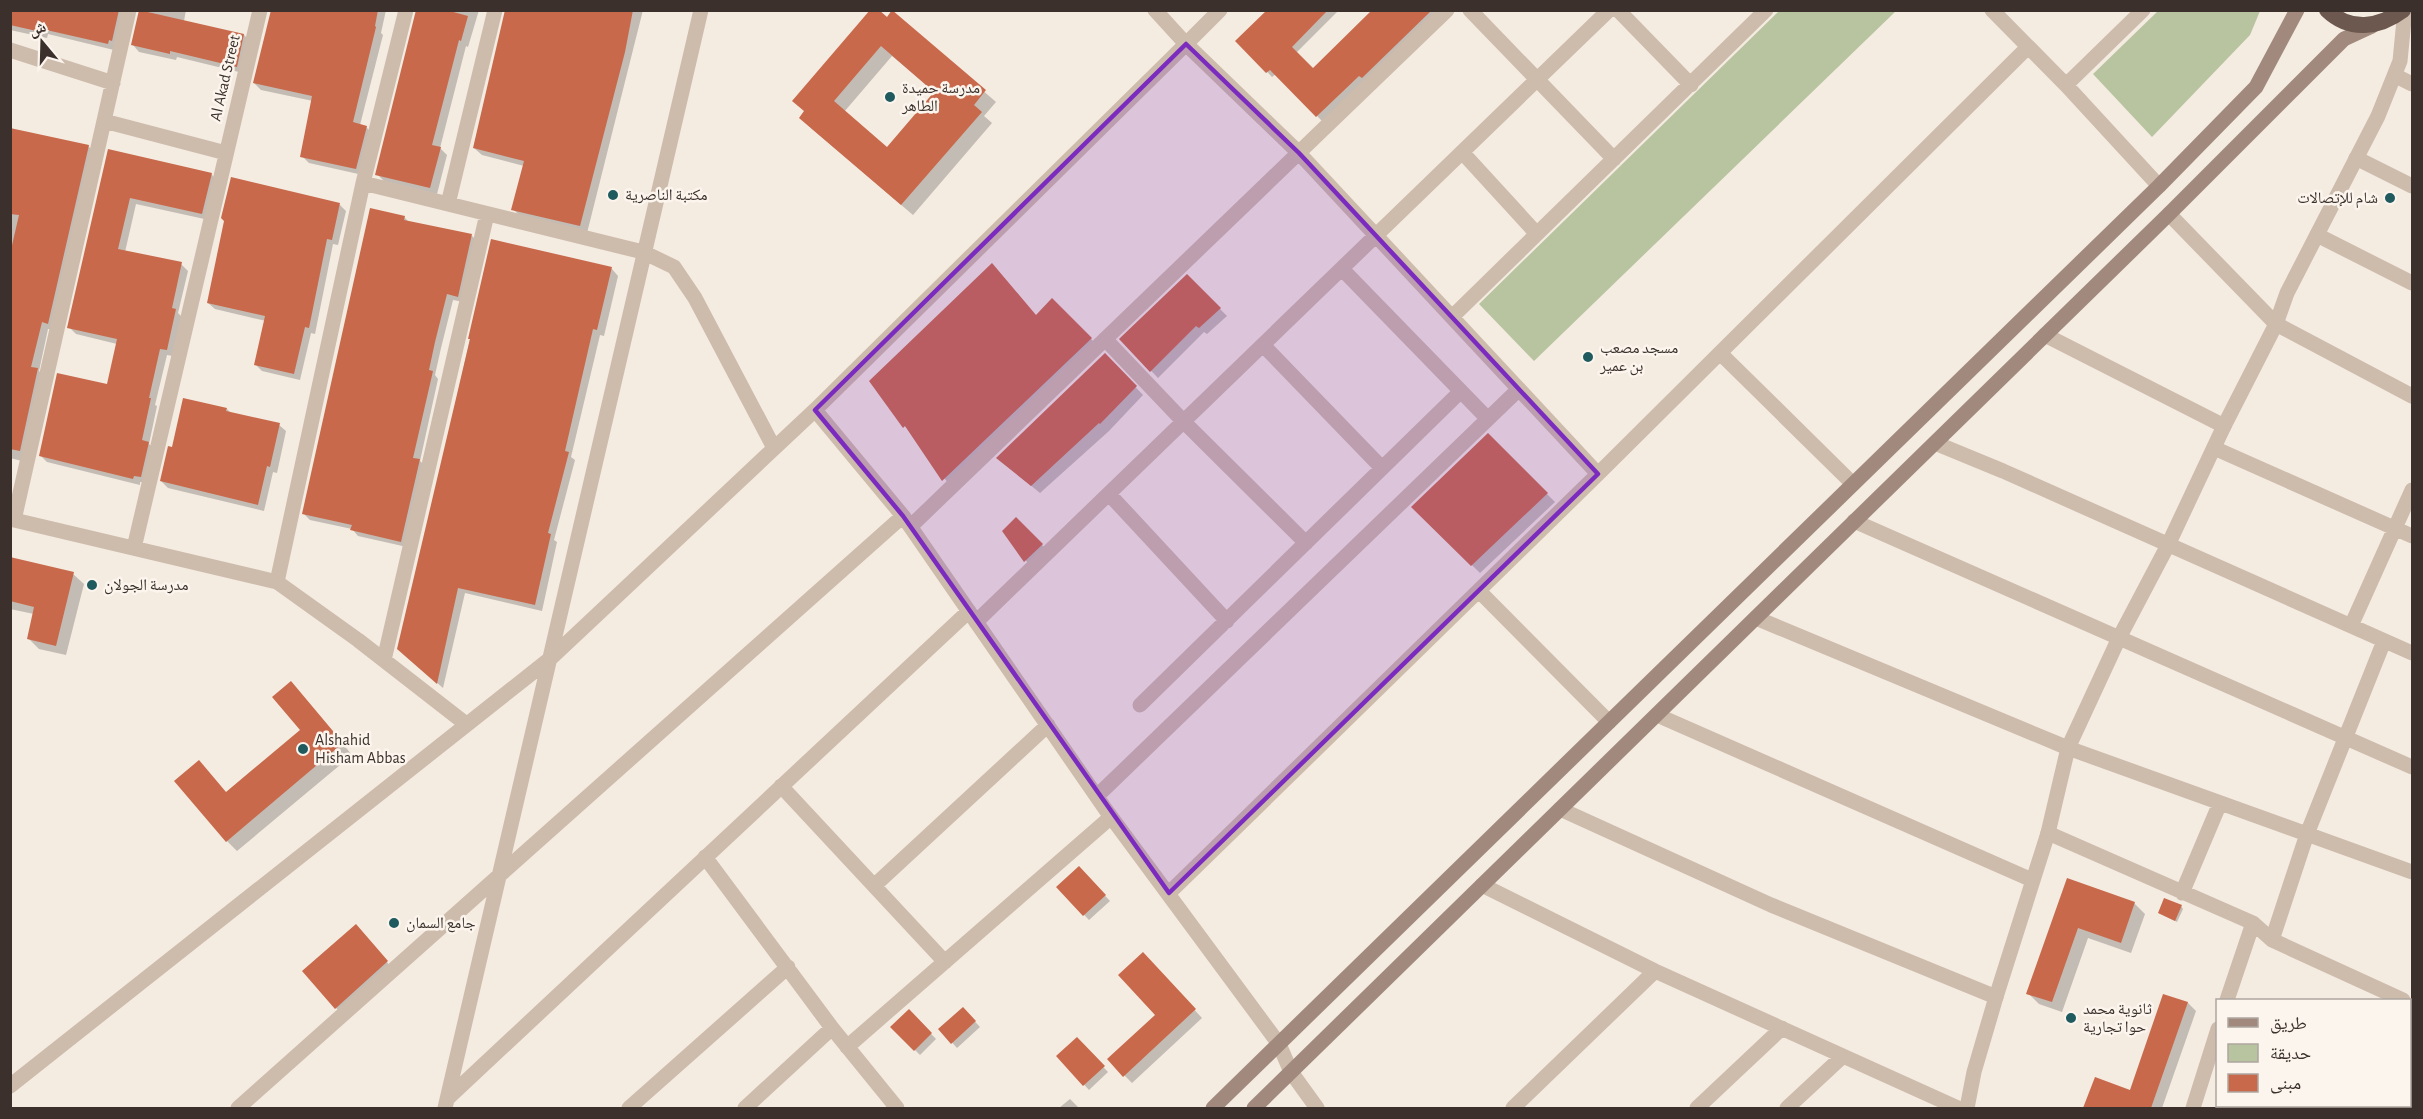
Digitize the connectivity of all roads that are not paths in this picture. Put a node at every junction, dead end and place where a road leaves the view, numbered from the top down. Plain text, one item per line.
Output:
1 (129, 10) edge
2 (260, 10) edge
3 (406, 10) edge
4 (495, 10) edge
5 (701, 10) edge
6 (1155, 10) edge
7 (1220, 10) edge
8 (1447, 10) edge
9 (1470, 10) edge
10 (1609, 10) edge
11 (1618, 10) edge
12 (1992, 10) edge
13 (2143, 10) edge
14 (2297, 10) edge
15 (2327, 10) edge
16 (2404, 10) edge
17 (1766, 11) edge
18 (2372, 26) junction
19 (1186, 44) junction
20 (2028, 48) junction
21 (10, 51) edge
22 (2396, 76) junction
23 (1538, 80) junction
24 (113, 83) junction
25 (2412, 84) edge
26 (1691, 85) junction
27 (2066, 85) junction
28 (104, 121) junction
29 (1462, 152) junction
30 (226, 153) junction
31 (1299, 153) junction
32 (2356, 158) junction
33 (1614, 159) junction
34 (363, 183) junction
35 (2158, 186) junction
36 (2412, 186) edge
37 (448, 204) junction
38 (487, 214) junction
39 (2169, 214) junction
40 (1537, 234) junction
41 (2317, 235) junction
42 (1376, 236) junction
43 (643, 252) junction
44 (1342, 269) junction
45 (2412, 283) edge
46 (1452, 317) junction
47 (2276, 324) junction
48 (2045, 335) junction
49 (1105, 339) junction
50 (1263, 345) junction
51 (1720, 353) junction
52 (1519, 389) junction
53 (1461, 391) junction
54 (2412, 396) edge
55 (815, 410) junction
56 (1488, 419) junction
57 (1184, 422) junction
58 (2224, 426) junction
59 (1935, 443) junction
60 (774, 448) junction
61 (2214, 448) junction
62 (1382, 468) junction
63 (1599, 474) junction
64 (1853, 484) junction
65 (2412, 490) edge
66 (1109, 494) junction
67 (12, 519) edge
68 (907, 521) junction
69 (1854, 521) junction
70 (2397, 529) junction
71 (2412, 536) edge
72 (1306, 543) junction
73 (2168, 545) junction
74 (134, 548) junction
75 (277, 582) junction
76 (1479, 591) junction
77 (973, 616) junction
78 (1756, 618) junction
79 (1227, 621) junction
80 (2351, 626) junction
81 (2119, 638) junction
82 (2384, 640) junction
83 (2412, 653) edge
84 (551, 658) junction
85 (384, 660) junction
86 (1140, 705) dead end
87 (1657, 715) junction
88 (1609, 722) junction
89 (466, 724) junction
90 (1048, 725) junction
91 (2346, 737) junction
92 (2068, 748) junction
93 (2412, 766) edge
94 (781, 786) junction
95 (1097, 796) junction
96 (2220, 803) junction
97 (1560, 809) junction
98 (1111, 817) junction
99 (2048, 832) junction
100 (2307, 834) junction
101 (705, 857) junction
102 (2412, 872) edge
103 (498, 876) junction
104 (2032, 880) junction
105 (875, 885) junction
106 (1482, 885) junction
107 (1169, 892) junction
108 (2182, 892) junction
109 (2253, 923) junction
110 (2272, 940) junction
111 (945, 962) junction
112 (788, 967) junction
113 (1655, 971) junction
114 (1996, 997) junction
115 (2227, 999) edge
116 (2401, 999) edge
117 (832, 1028) junction
118 (1782, 1028) junction
119 (2216, 1036) edge
120 (1279, 1044) junction
121 (847, 1047) junction
122 (1843, 1056) junction
123 (1291, 1072) junction
124 (11, 1082) edge
125 (447, 1103) edge
126 (238, 1108) edge
127 (435, 1108) edge
128 (629, 1108) edge
129 (745, 1108) edge
130 (897, 1108) edge
131 (1213, 1108) edge
132 (1254, 1108) edge
133 (1317, 1108) edge
134 (1513, 1108) edge
135 (1697, 1108) edge
136 (1787, 1108) edge
137 (1958, 1108) edge
138 (1967, 1108) edge
139 (2193, 1108) edge

1 - 24 street
2 - 30 street, Al Akad Street
3 - 34 street
4 - 37 street
5 - 43 street
6 - 19 street
7 - 19 street
8 - 31 street
9 - 23 street
10 - 23 street
11 - 26 street
12 - 20 street
13 - 27 street
14 - 35 main road
15 - 18 highway
16 - 18 highway
16 - 22 street
17 - 26 street
18 - 39 main road
19 - 31 street
19 - 55 street
20 - 27 street
20 - 51 street
21 - 24 street
22 - 25 street
22 - 32 street
23 - 29 street
23 - 33 street
24 - 28 street
26 - 33 street
27 - 35 street
28 - 30 street
28 - 67 street
29 - 40 street
29 - 42 street
30 - 74 street, Al Akad Street
31 - 42 street
31 - 49 street
32 - 36 street
32 - 41 street
33 - 40 street
34 - 37 street
34 - 75 street
35 - 64 main road
37 - 38 street
38 - 43 street
38 - 85 street
39 - 47 street
39 - 48 main road
40 - 46 street
41 - 45 street
41 - 47 street
42 - 44 street
42 - 46 street
43 - 60 street
43 - 84 street
44 - 50 street
44 - 53 street
46 - 52 street
47 - 54 street
47 - 58 street
48 - 58 street
48 - 59 main road
49 - 57 street
49 - 68 street
50 - 57 street
50 - 62 street
51 - 63 street
51 - 64 street
52 - 56 street
52 - 63 street
53 - 56 street
53 - 62 street
55 - 60 street
55 - 68 street
56 - 95 street
57 - 66 street
57 - 72 street
58 - 61 street
59 - 69 main road
59 - 73 street
60 - 84 street
61 - 70 street
61 - 73 street
62 - 72 street
63 - 76 street
64 - 88 main road
65 - 70 street
66 - 77 street
66 - 79 street
67 - 74 street
68 - 77 street
68 - 103 street
69 - 78 main road
69 - 81 street
70 - 71 street
70 - 80 street
72 - 79 street
73 - 80 street
73 - 81 street
74 - 75 street
75 - 85 street
76 - 88 street
76 - 107 street
77 - 90 street
77 - 94 street
78 - 87 main road
78 - 92 street
79 - 86 street
80 - 82 street
81 - 91 street
81 - 92 street
82 - 83 street
82 - 91 street
84 - 89 street
84 - 103 street
85 - 89 street
87 - 97 main road
87 - 104 street
88 - 120 main road
89 - 124 street
90 - 95 street
90 - 105 street
91 - 93 street
91 - 100 street
92 - 96 street
92 - 99 street
94 - 101 street
94 - 105 street
95 - 98 street
96 - 100 street
96 - 108 street
97 - 106 main road
97 - 114 street
98 - 107 street
98 - 111 street
99 - 104 street
99 - 108 street
100 - 102 street
100 - 110 street
101 - 112 street
101 - 125 street
103 - 125 street
103 - 126 street
104 - 114 street
105 - 111 street
106 - 113 street
106 - 123 main road
107 - 120 street
108 - 109 street
109 - 110 street
109 - 115 street
110 - 116 street
111 - 121 street
112 - 117 street
112 - 128 street
113 - 118 street
113 - 134 street
114 - 138 street
117 - 121 street
117 - 129 street
118 - 122 street
118 - 135 street
119 - 139 street
120 - 123 street
120 - 131 main road
121 - 130 street
122 - 136 street
122 - 137 street
123 - 132 main road
123 - 133 street
125 - 127 street

